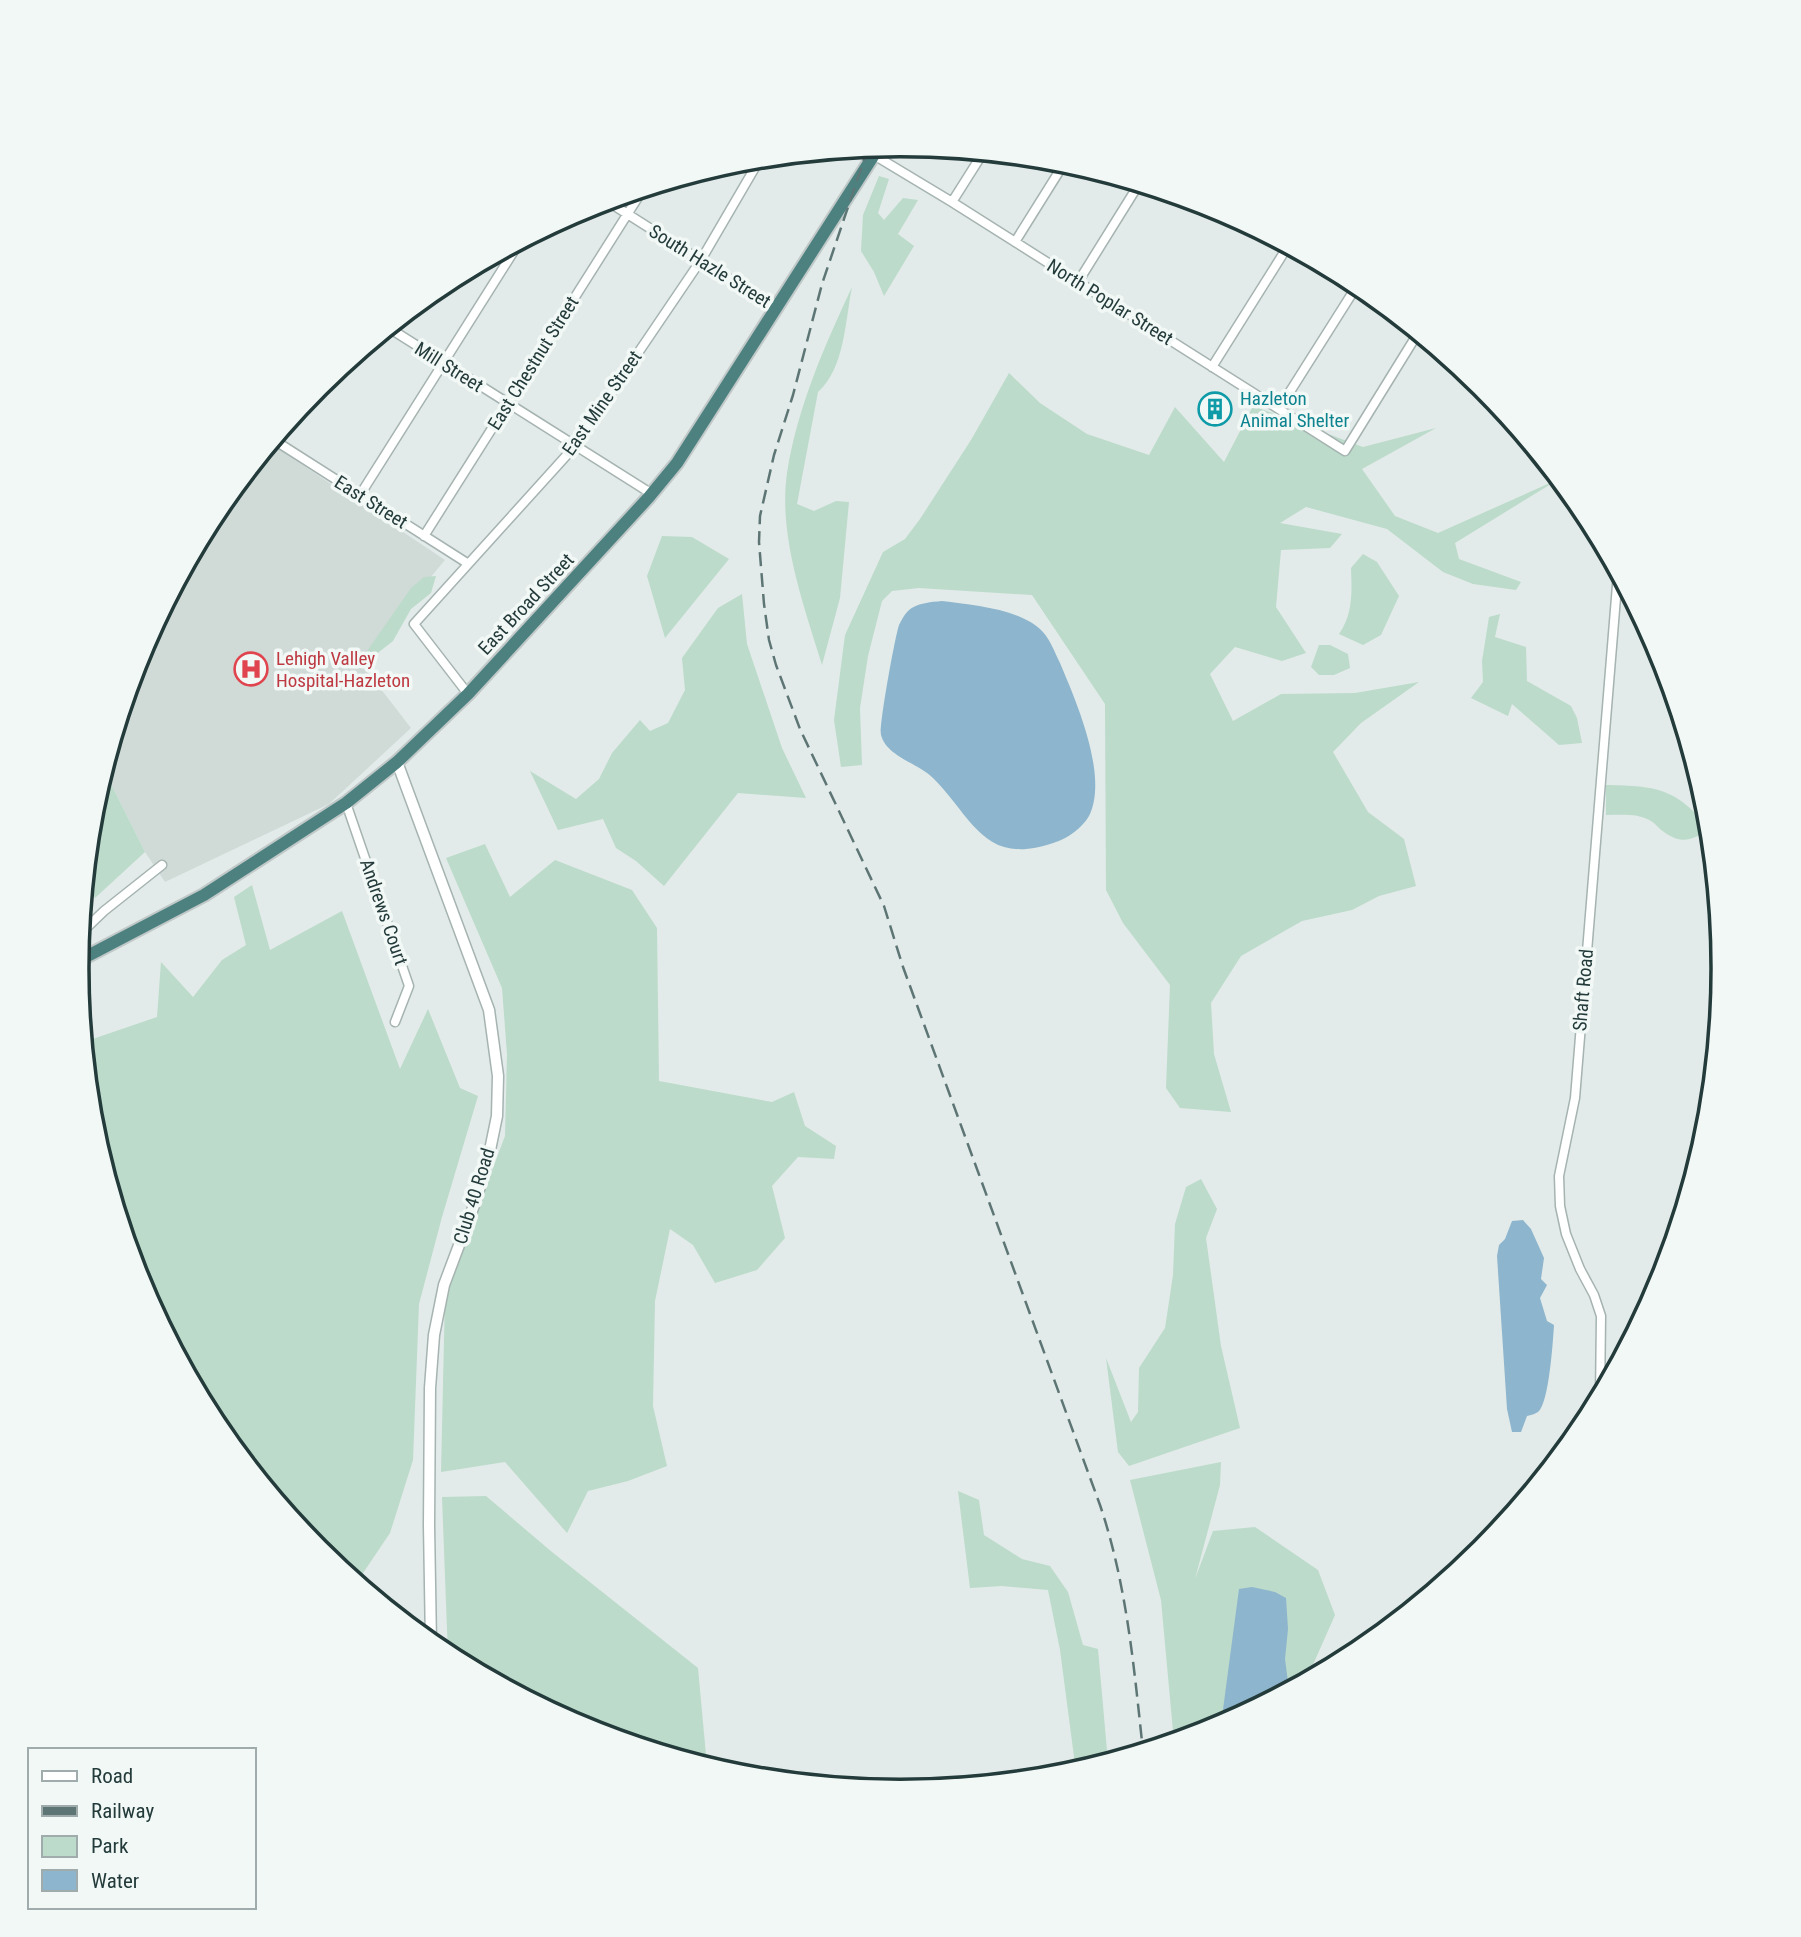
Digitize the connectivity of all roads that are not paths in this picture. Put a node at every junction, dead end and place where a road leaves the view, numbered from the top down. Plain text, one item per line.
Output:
1 (867, 158) edge
2 (884, 158) edge
3 (978, 161) edge
4 (753, 171) edge
5 (1058, 173) edge
6 (1134, 192) edge
7 (635, 202) edge
8 (952, 202) junction
9 (618, 208) edge
10 (627, 214) junction
11 (1014, 242) junction
12 (1283, 254) edge
13 (509, 258) edge
14 (701, 260) junction
15 (1077, 282) junction
16 (1351, 294) edge
17 (777, 309) junction
18 (397, 333) edge
19 (1413, 341) edge
20 (443, 363) junction
21 (1212, 367) junction
22 (508, 403) junction
23 (1279, 409) junction
24 (282, 445) edge
25 (575, 446) junction
26 (652, 494) junction
27 (360, 495) junction
28 (424, 536) junction
29 (467, 563) junction
30 (1617, 589) edge
31 (468, 694) junction
32 (397, 762) junction
33 (346, 803) junction
34 (162, 865) dead end
35 (91, 924) edge
36 (89, 955) edge
37 (395, 1022) dead end
38 (1600, 1378) edge
39 (431, 1629) edge

1 - 17 highway, East Broad Street
2 - 8 street, North Poplar Street
3 - 8 street
4 - 14 street, East Mine Street
5 - 11 street
6 - 15 street
7 - 10 street, East Chestnut Street
8 - 11 street, North Poplar Street
9 - 10 street, South Hazle Street
10 - 14 street, South Hazle Street
10 - 22 street, East Chestnut Street
11 - 15 street, North Poplar Street
12 - 21 street
13 - 20 street
14 - 17 street, South Hazle Street
14 - 25 street, East Mine Street
15 - 21 street, North Poplar Street
16 - 23 street
17 - 26 highway, East Broad Street
18 - 20 street, Mill Street
19 - 23 street, North Poplar Street
20 - 22 street, Mill Street
20 - 27 street
21 - 23 street, North Poplar Street
22 - 25 street, Mill Street
22 - 28 street, East Chestnut Street
24 - 27 street, East Street
25 - 26 street, Mill Street
25 - 29 street, East Mine Street
26 - 31 highway, East Broad Street
27 - 28 street, East Street
28 - 29 street, East Street
29 - 31 street, East Mine Street
30 - 38 street, Shaft Road
31 - 32 highway, East Broad Street
32 - 33 highway, East Broad Street
32 - 39 street, Club 40 Road
33 - 36 highway, East Broad Street
33 - 37 street, Andrews Court
34 - 35 street

